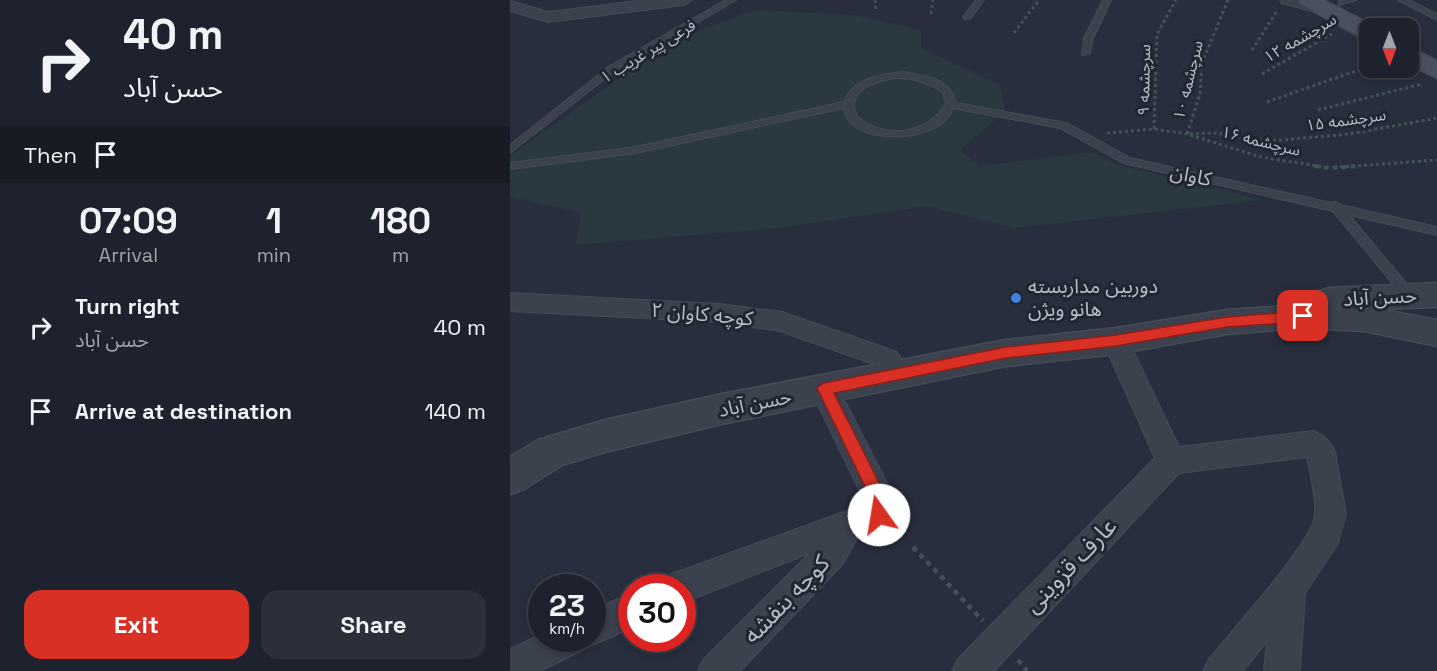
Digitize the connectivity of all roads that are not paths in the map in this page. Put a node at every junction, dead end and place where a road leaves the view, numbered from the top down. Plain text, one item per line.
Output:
1 (684, 0) edge
2 (732, 0) edge
3 (980, 0) edge
4 (1107, 0) edge
5 (1308, 0) edge
6 (1402, 0) edge
7 (1339, 3) edge
8 (1283, 5) edge
9 (510, 6) edge
10 (967, 17) dead end
11 (1437, 17) edge
12 (1370, 18) edge
13 (1359, 27) edge
14 (1419, 44) edge
15 (1084, 53) dead end
16 (1437, 53) edge
17 (1419, 65) edge
18 (1432, 77) edge
19 (848, 104) junction
20 (952, 105) junction
21 (510, 150) edge
22 (510, 166) edge
23 (1335, 206) junction
24 (1437, 231) edge
25 (1423, 294) edge
26 (510, 302) edge
27 (1437, 333) edge
28 (1116, 341) junction
29 (888, 359) junction
30 (824, 388) junction
31 (510, 450) edge
32 (1171, 460) junction
33 (510, 477) edge
34 (849, 523) junction
35 (696, 581) edge
36 (1289, 588) junction
37 (542, 652) edge
38 (510, 667) edge
39 (716, 671) edge
40 (970, 671) edge
41 (1221, 671) edge
42 (1282, 671) edge

1 - 9 street
2 - 21 lane, فرعی پیر غریب ۱
3 - 10 lane
4 - 15 lane
5 - 7 main road
6 - 11 lane
7 - 8 street
7 - 12 main road
7 - 13 main road
14 - 16 main road
17 - 18 main road
19 - 20 lane
19 - 20 lane
19 - 22 lane
20 - 23 lane, کاوان
23 - 24 lane, کاوان
23 - 25 lane
25 - 29 street, حسن آباد
26 - 29 street, کوچه کاوان ۲
27 - 28 street, حسن آباد
28 - 30 street, حسن آباد
28 - 32 street
29 - 31 street, حسن آباد
30 - 33 street, حسن آباد
30 - 34 street
32 - 36 street
32 - 40 street, عارف قزوینی
34 - 35 street
34 - 39 street, کوچه بنفشه
36 - 41 street
36 - 42 street
37 - 38 street

